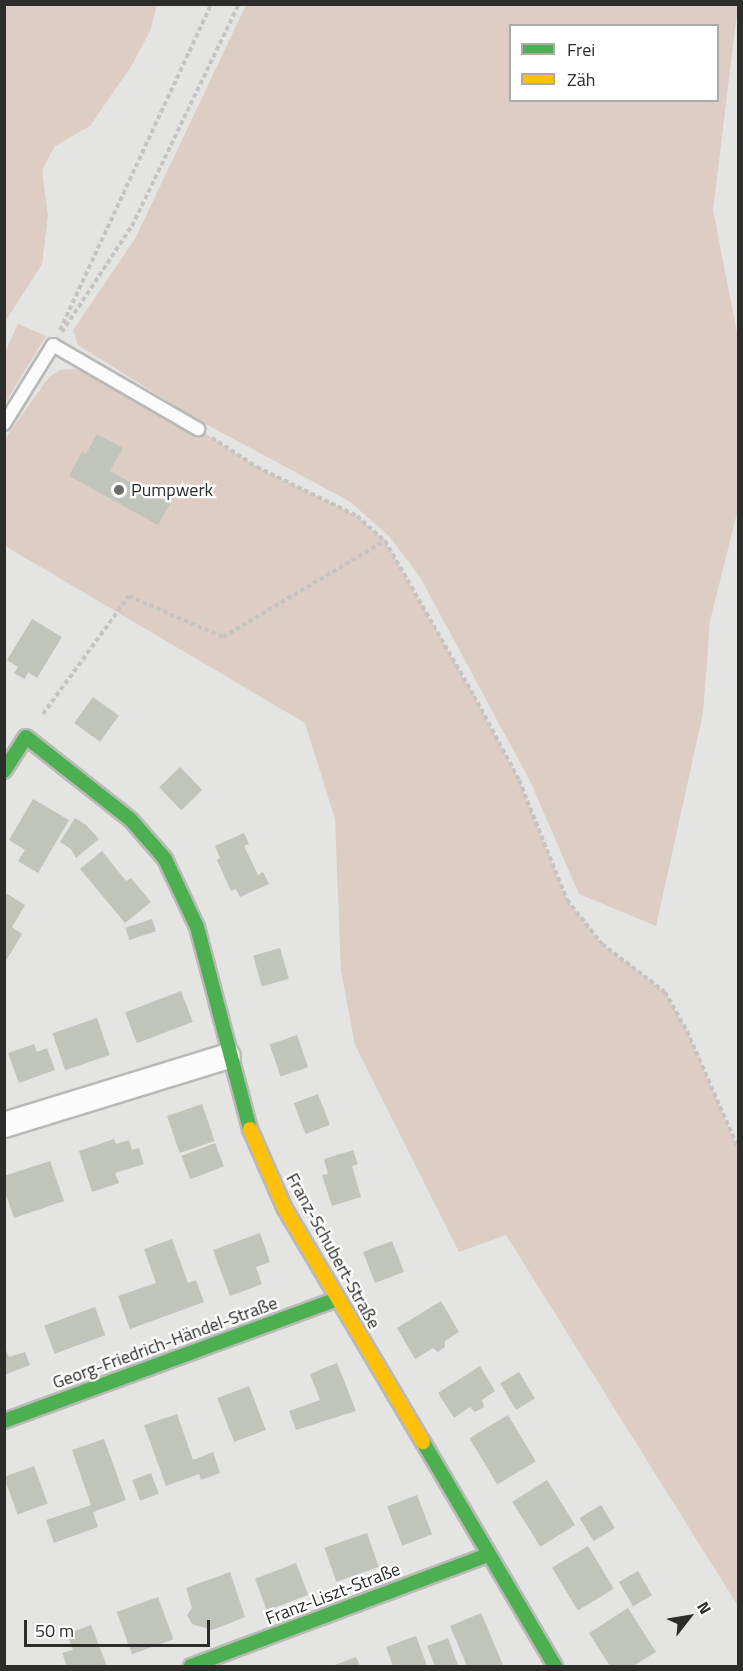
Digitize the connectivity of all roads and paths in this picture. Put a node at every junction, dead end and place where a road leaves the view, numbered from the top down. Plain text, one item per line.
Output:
1 (212, 4) edge
2 (239, 4) edge
3 (53, 345) junction
4 (4, 424) edge
5 (198, 429) joint
6 (385, 541) junction
7 (26, 737) junction
8 (4, 771) edge
9 (228, 1056) junction
10 (4, 1125) edge
11 (738, 1148) edge
12 (337, 1299) junction
13 (4, 1421) edge
14 (488, 1555) junction
15 (192, 1666) edge
16 (555, 1666) edge

1 - 3 path
2 - 3 path
3 - 4 lane
3 - 5 lane
5 - 6 path
6 - 7 path
6 - 11 path
7 - 8 street
7 - 9 street, Franz-Schubert-Straße
9 - 10 street
9 - 12 street, Franz-Schubert-Straße
12 - 13 street, Georg-Friedrich-Händel-Straße
12 - 14 street, Franz-Schubert-Straße
14 - 15 street, Franz-Liszt-Straße
14 - 16 street, Franz-Schubert-Straße

